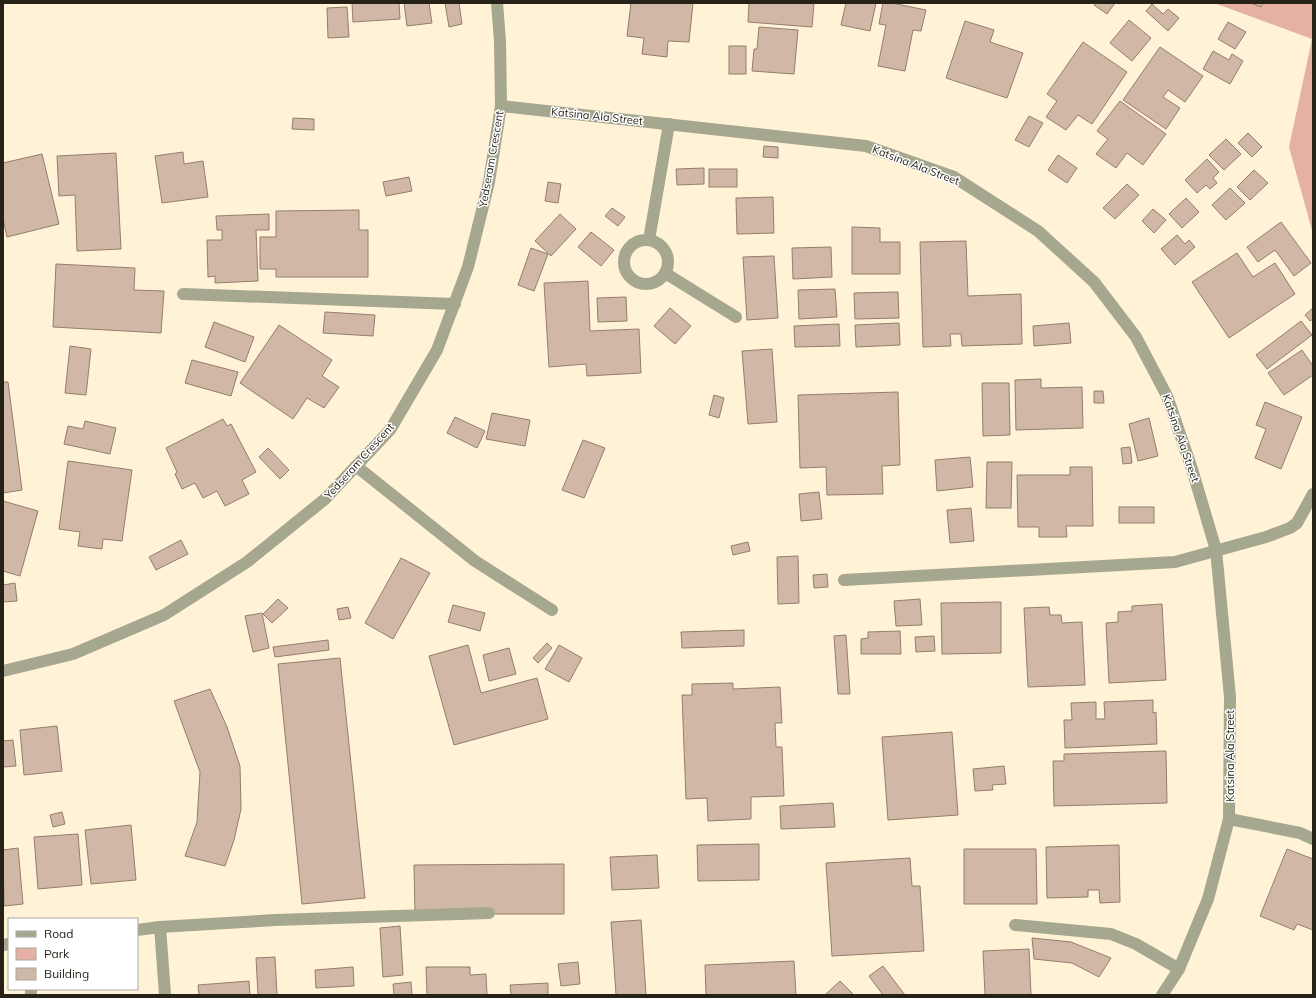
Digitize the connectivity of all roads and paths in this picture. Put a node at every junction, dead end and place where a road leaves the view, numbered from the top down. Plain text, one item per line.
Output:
1 (497, 3) edge
2 (500, 106) junction
3 (669, 124) junction
4 (649, 240) junction
5 (665, 273) junction
6 (183, 294) dead end
7 (455, 304) junction
8 (736, 317) dead end
9 (356, 466) junction
10 (1313, 494) edge
11 (1216, 550) junction
12 (844, 580) dead end
13 (552, 610) dead end
14 (3, 671) edge
15 (1229, 819) junction
16 (1313, 839) edge
17 (489, 913) dead end
18 (1015, 925) dead end
19 (160, 927) junction
20 (138, 930) edge
21 (1179, 969) junction
22 (165, 995) edge
23 (1162, 995) edge

1 - 2 street, Yedseram Crescent
2 - 3 street, Katsina Ala Street
2 - 7 street, Yedseram Crescent
3 - 4 street
3 - 11 street, Katsina Ala Street
4 - 5 street
4 - 5 street
5 - 8 street
6 - 7 street
7 - 9 street, Yedseram Crescent
9 - 13 street
9 - 14 street, Yedseram Crescent
10 - 11 street
11 - 12 street
11 - 15 street, Katsina Ala Street
15 - 16 street
15 - 21 street, Katsina Ala Street
17 - 19 street
18 - 21 street
19 - 20 street
19 - 22 street
21 - 23 street, Katsina Ala Street

